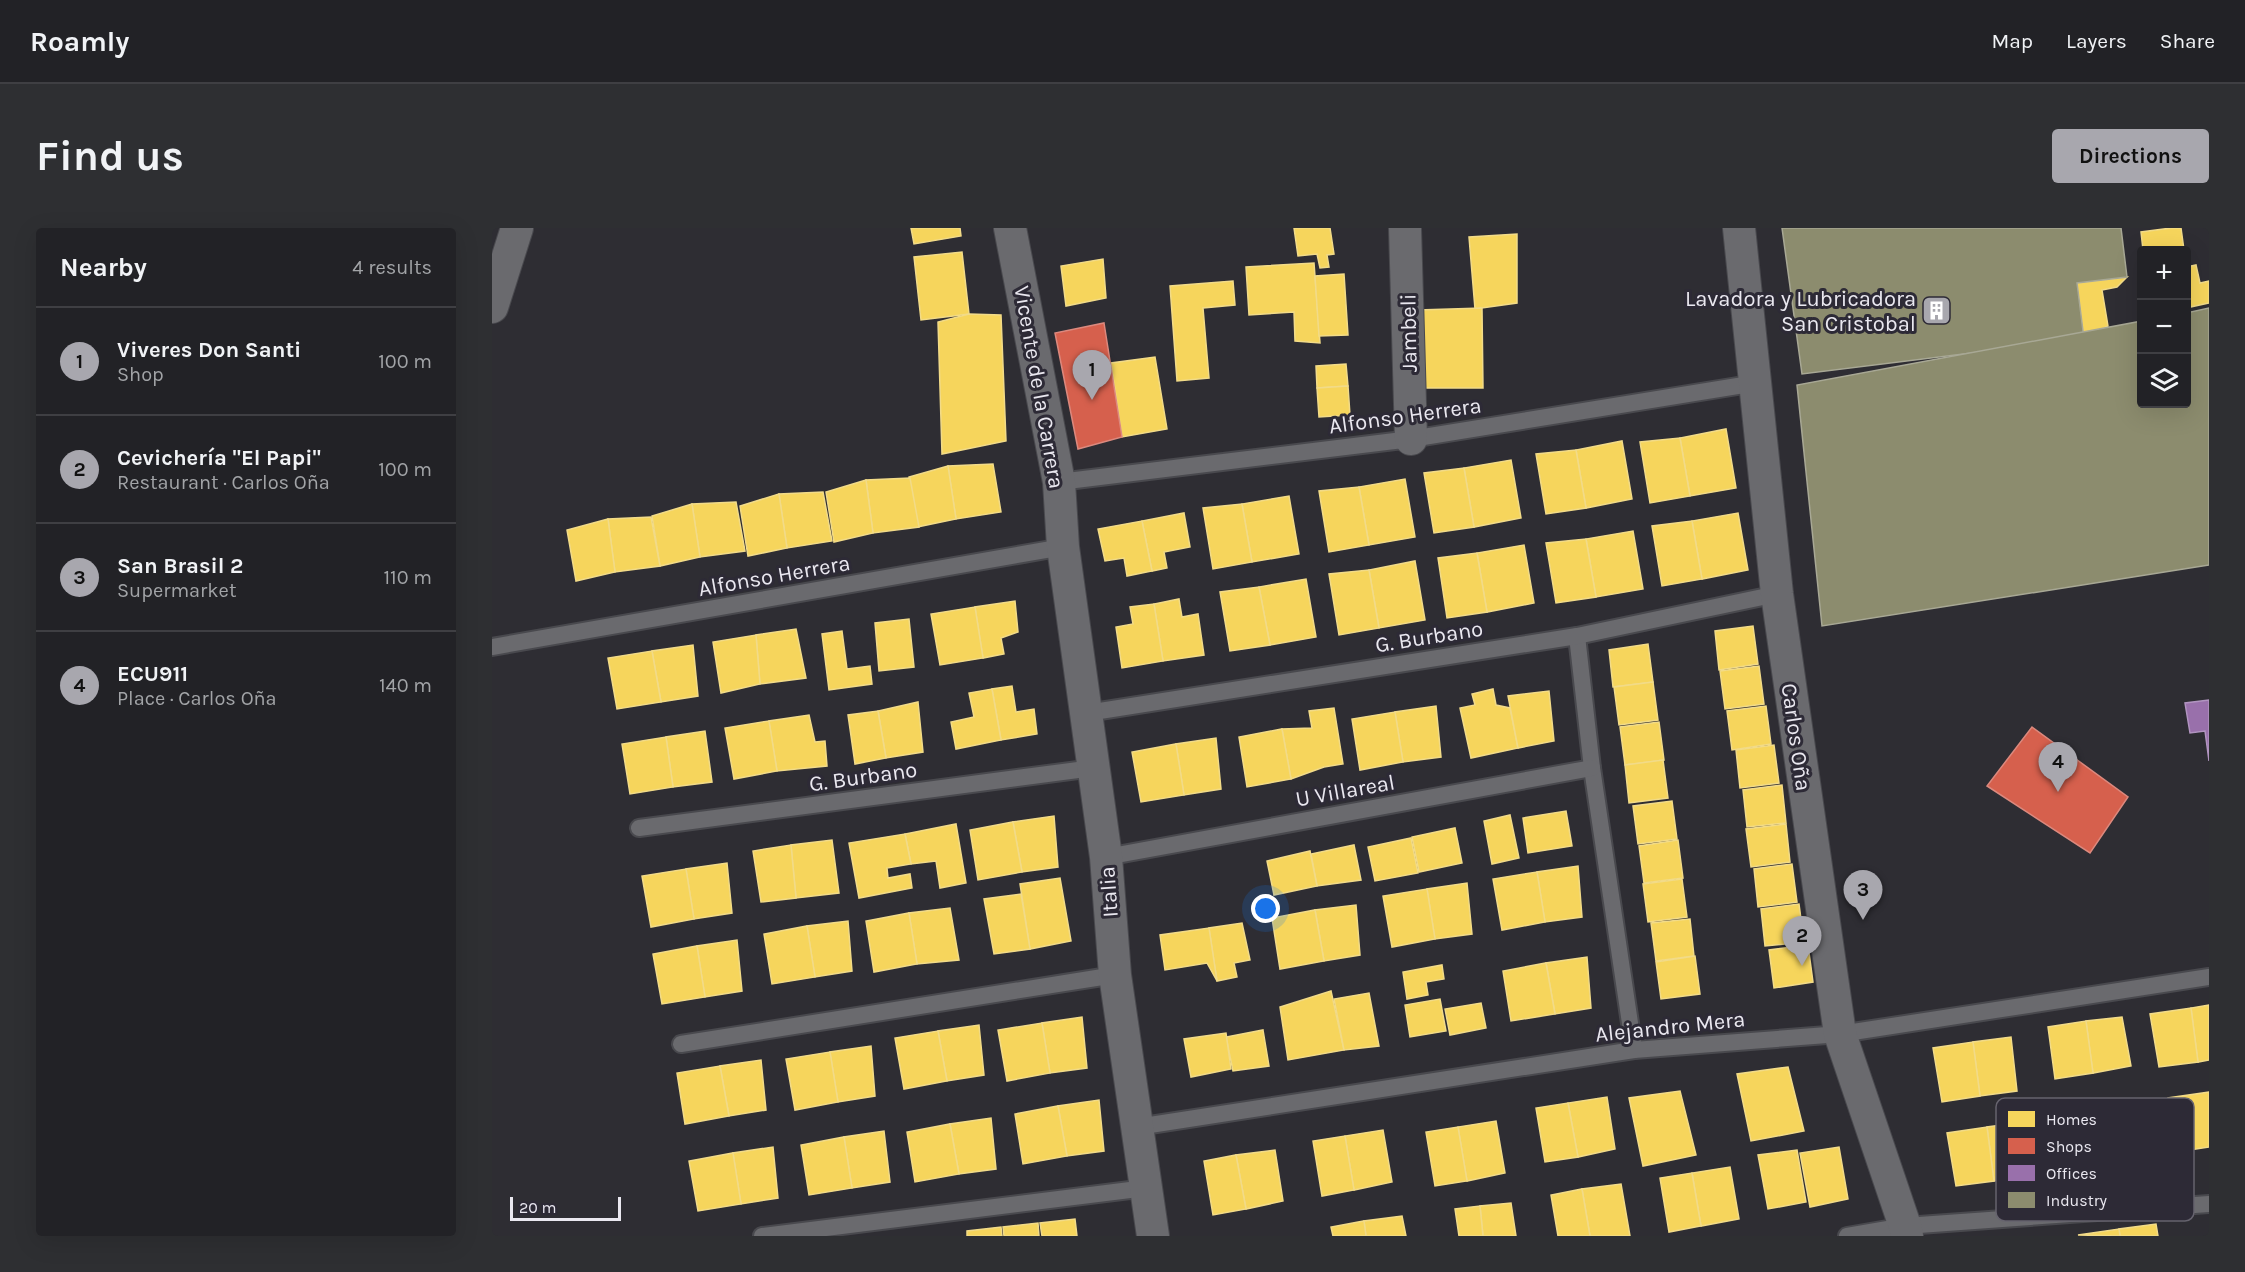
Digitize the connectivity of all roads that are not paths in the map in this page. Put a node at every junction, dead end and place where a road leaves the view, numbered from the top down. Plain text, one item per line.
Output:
1 (517, 228) edge
2 (1010, 228) edge
3 (1406, 228) edge
4 (1739, 228) edge
5 (492, 307) edge
6 (1756, 383) junction
7 (1411, 439) junction
8 (1059, 482) junction
9 (1063, 547) junction
10 (1777, 594) junction
11 (1577, 636) junction
12 (492, 647) edge
13 (1086, 713) junction
14 (1093, 768) junction
15 (1592, 768) junction
16 (639, 828) dead end
17 (1106, 857) junction
18 (1114, 975) junction
19 (2209, 977) edge
20 (1840, 1034) junction
21 (681, 1044) dead end
22 (1634, 1050) junction
23 (1137, 1127) junction
24 (1146, 1188) junction
25 (2209, 1204) edge
26 (2194, 1205) edge
27 (2018, 1221) edge
28 (1906, 1231) edge
29 (762, 1236) edge
30 (1153, 1236) edge
31 (1847, 1236) edge

1 - 5 street
2 - 8 street, Vicente de la Carrera
3 - 7 street, Jambeli
4 - 6 street, Carlos Oña
6 - 7 lane, Alfonso Herrera
6 - 10 street, Carlos Oña
7 - 8 lane, Alfonso Herrera
8 - 9 street, Vicente de la Carrera
9 - 12 lane, Alfonso Herrera
9 - 13 street, Italia
10 - 11 lane, G. Burbano
10 - 20 street, Carlos Oña
11 - 13 lane, G. Burbano
11 - 15 lane
11 - 22 lane
13 - 14 street, Italia
14 - 16 lane, G. Burbano
14 - 17 street, Italia
15 - 17 lane, U Villareal
15 - 22 lane
17 - 18 street, Italia
18 - 21 lane
18 - 23 street, Italia
19 - 20 lane, Alejandro Mera
20 - 22 lane, Alejandro Mera
20 - 28 street, Carlos Oña
22 - 23 lane, Alejandro Mera
23 - 24 street, Italia
24 - 29 lane
24 - 30 street, Italia
25 - 26 lane
27 - 28 lane
28 - 31 lane

